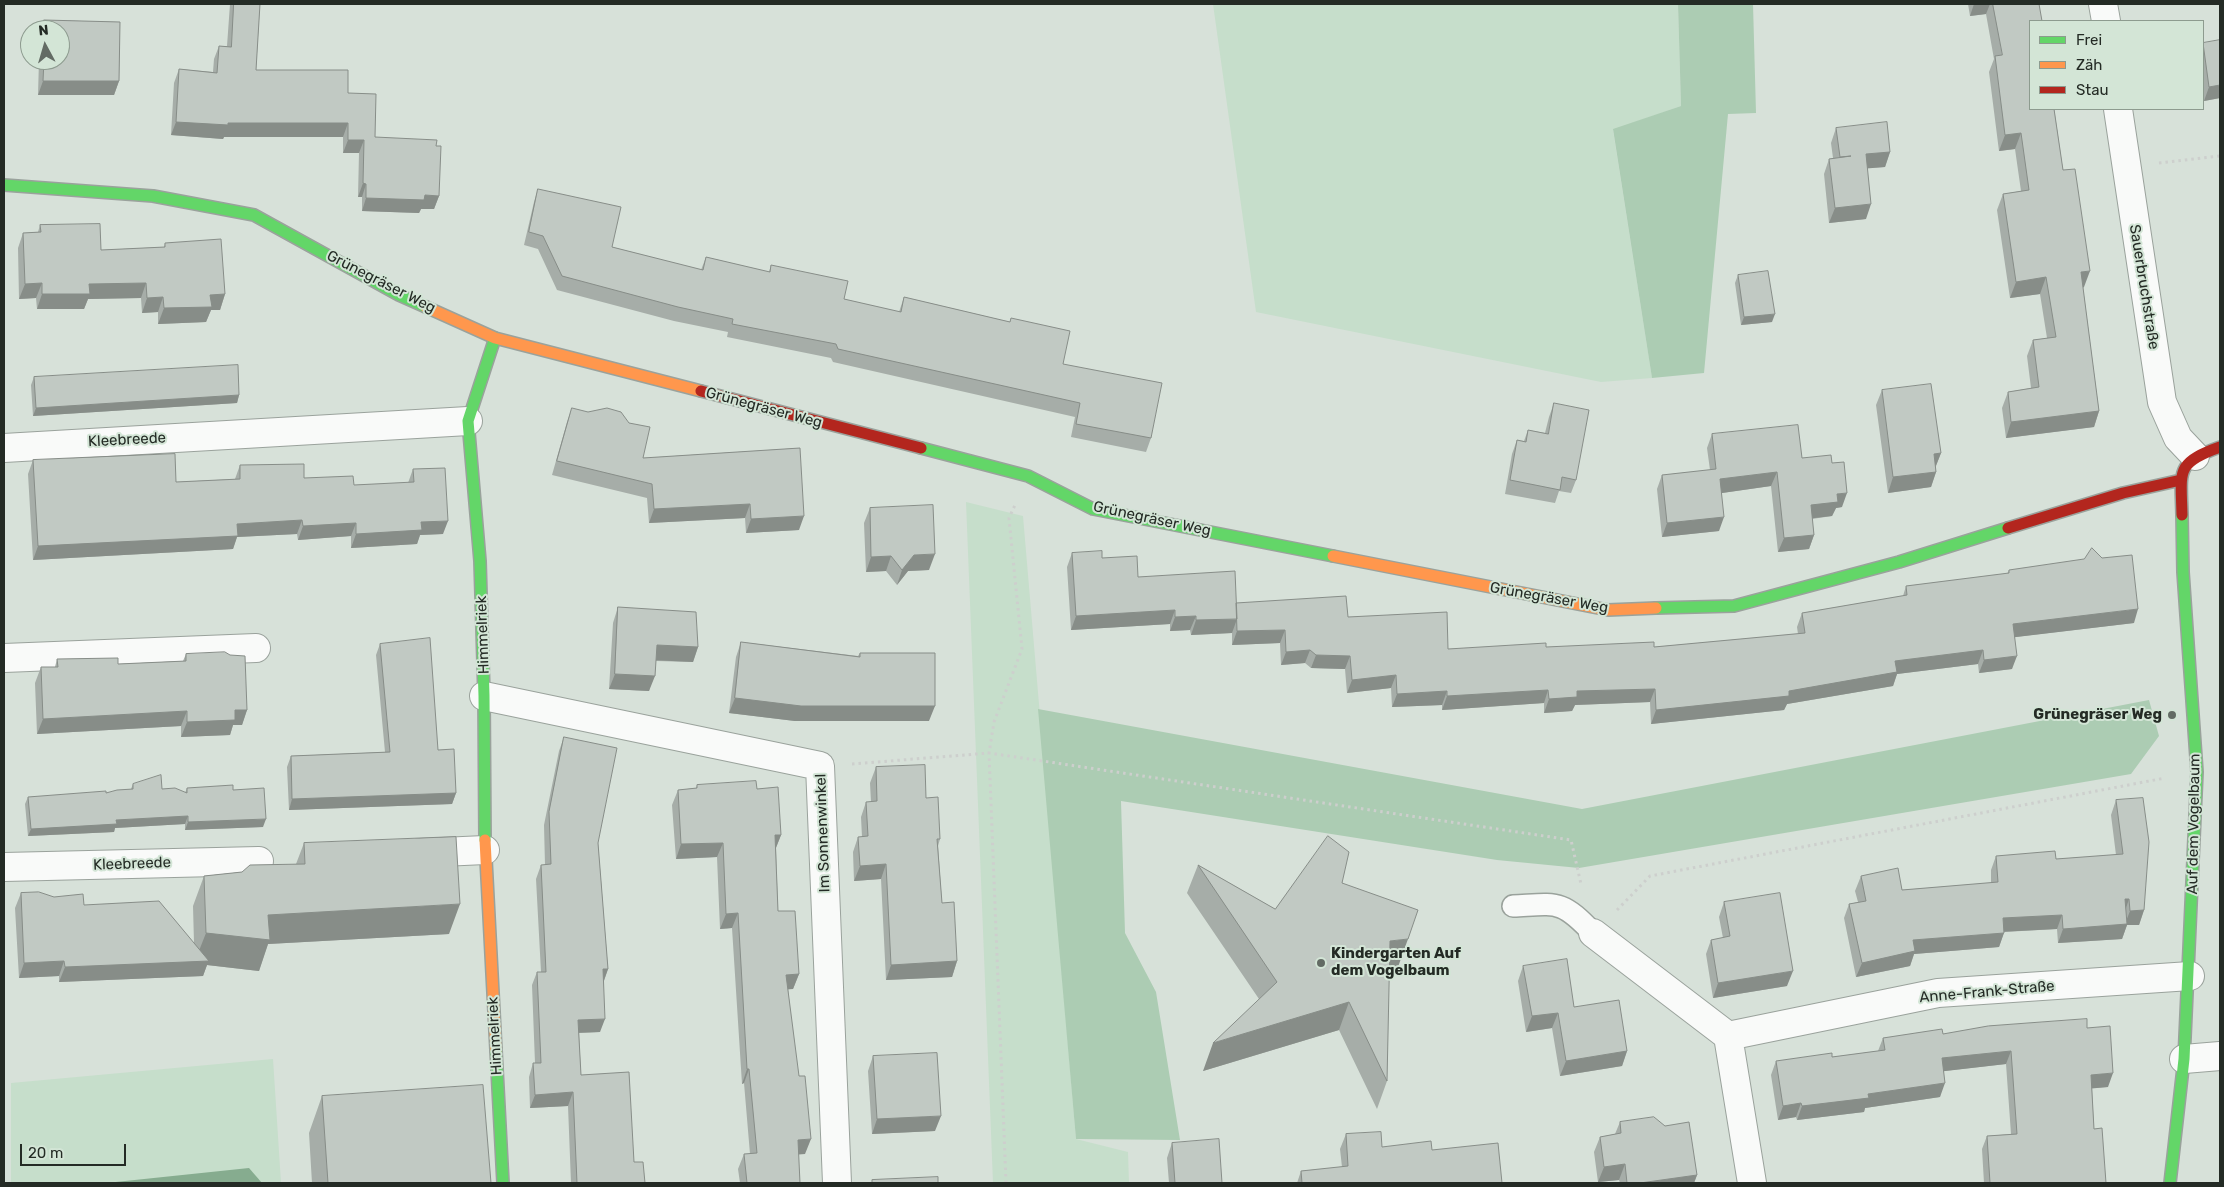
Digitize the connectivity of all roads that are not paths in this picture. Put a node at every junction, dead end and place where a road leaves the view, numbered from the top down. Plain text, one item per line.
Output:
1 (2104, 4) edge
2 (2106, 20) edge
3 (2118, 110) edge
4 (4, 185) edge
5 (496, 338) junction
6 (468, 421) junction
7 (2220, 447) edge
8 (4, 448) edge
9 (2190, 461) junction
10 (2181, 480) junction
11 (256, 648) dead end
12 (4, 658) edge
13 (484, 696) junction
14 (485, 850) junction
15 (398, 854) edge
16 (259, 860) dead end
17 (4, 867) edge
18 (1513, 906) dead end
19 (1593, 933) joint
20 (2190, 976) junction
21 (1728, 1036) junction
22 (2220, 1056) edge
23 (2184, 1059) junction
24 (499, 1103) junction
25 (470, 1105) edge
26 (503, 1183) edge
27 (837, 1183) edge
28 (1752, 1183) edge
29 (2170, 1183) edge

1 - 2 street
3 - 9 street, Sauerbruchstraße
4 - 5 street, Grünegräser Weg
5 - 6 street, Himmelriek
5 - 10 street, Grünegräser Weg
6 - 8 street, Kleebreede
6 - 13 street, Himmelriek
7 - 9 street
9 - 10 street, Auf dem Vogelbaum
10 - 20 street, Auf dem Vogelbaum
11 - 12 street
13 - 14 street, Himmelriek
13 - 27 street, Im Sonnenwinkel
14 - 15 street
14 - 24 street, Himmelriek
16 - 17 street, Kleebreede
18 - 19 lane
19 - 21 street
20 - 21 street, Anne-Frank-Straße
20 - 23 street, Auf dem Vogelbaum
21 - 28 street
22 - 23 street
23 - 29 street, Auf dem Vogelbaum
24 - 25 street
24 - 26 street, Himmelriek

